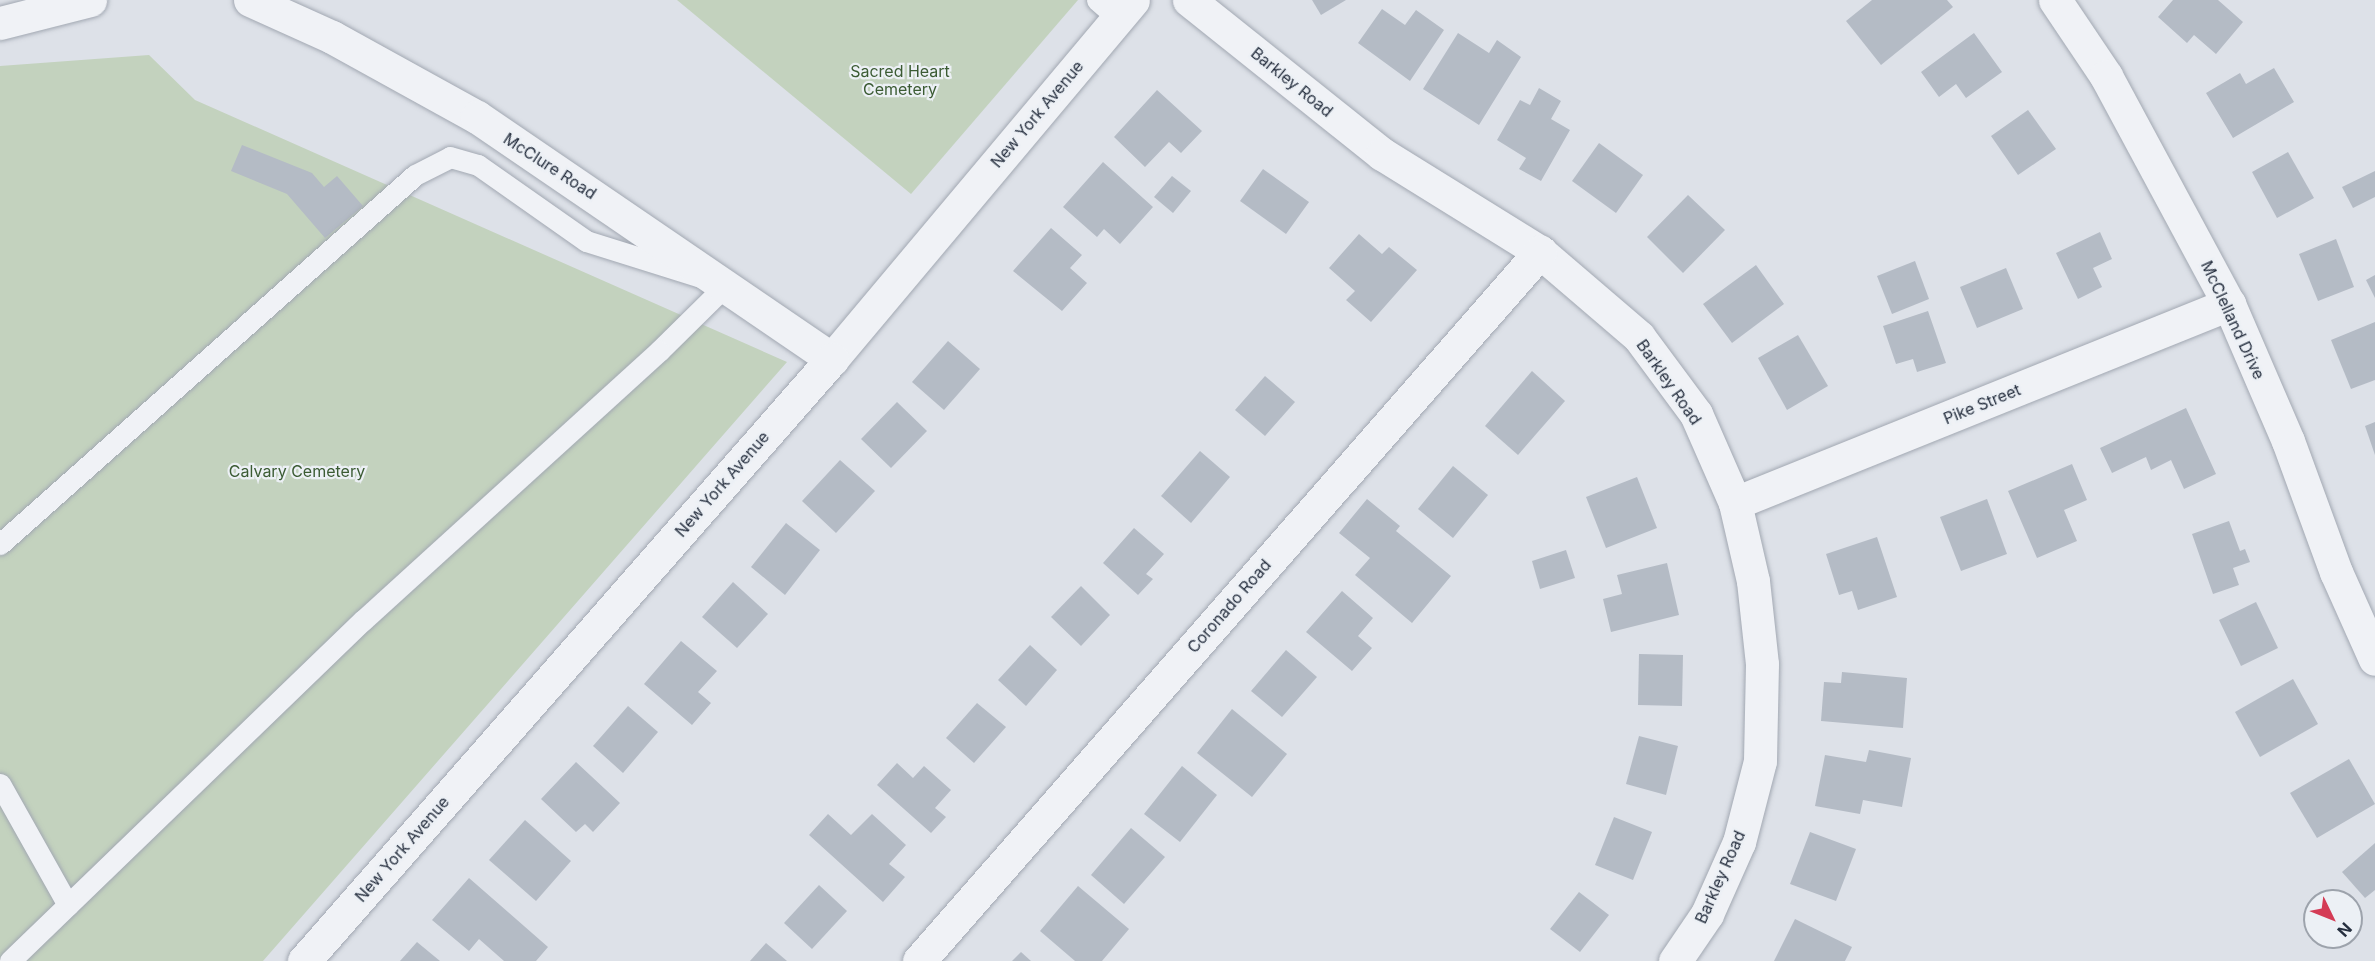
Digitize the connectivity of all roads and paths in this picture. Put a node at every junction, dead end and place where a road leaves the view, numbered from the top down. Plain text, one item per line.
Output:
1 (90, 0) edge
2 (250, 0) edge
3 (1189, 0) edge
4 (2056, 0) edge
5 (1116, 6) edge
6 (0, 23) edge
7 (1540, 252) junction
8 (726, 285) junction
9 (2229, 304) junction
10 (832, 358) junction
11 (1735, 503) junction
12 (0, 544) edge
13 (2375, 659) edge
14 (2, 794) edge
15 (68, 905) junction
16 (10, 961) edge
17 (304, 961) edge
18 (919, 961) edge
19 (1675, 961) edge

1 - 6 street
2 - 8 street, McClure Road
3 - 7 street, Barkley Road
4 - 9 street, McClelland Drive
5 - 10 street, New York Avenue
7 - 11 street, Barkley Road
7 - 18 street, Coronado Road
8 - 10 street, McClure Road
8 - 12 lane
8 - 15 lane
9 - 11 street, Pike Street
9 - 13 street, McClelland Drive
10 - 17 street, New York Avenue
11 - 19 street, Barkley Road
14 - 15 lane
15 - 16 lane

